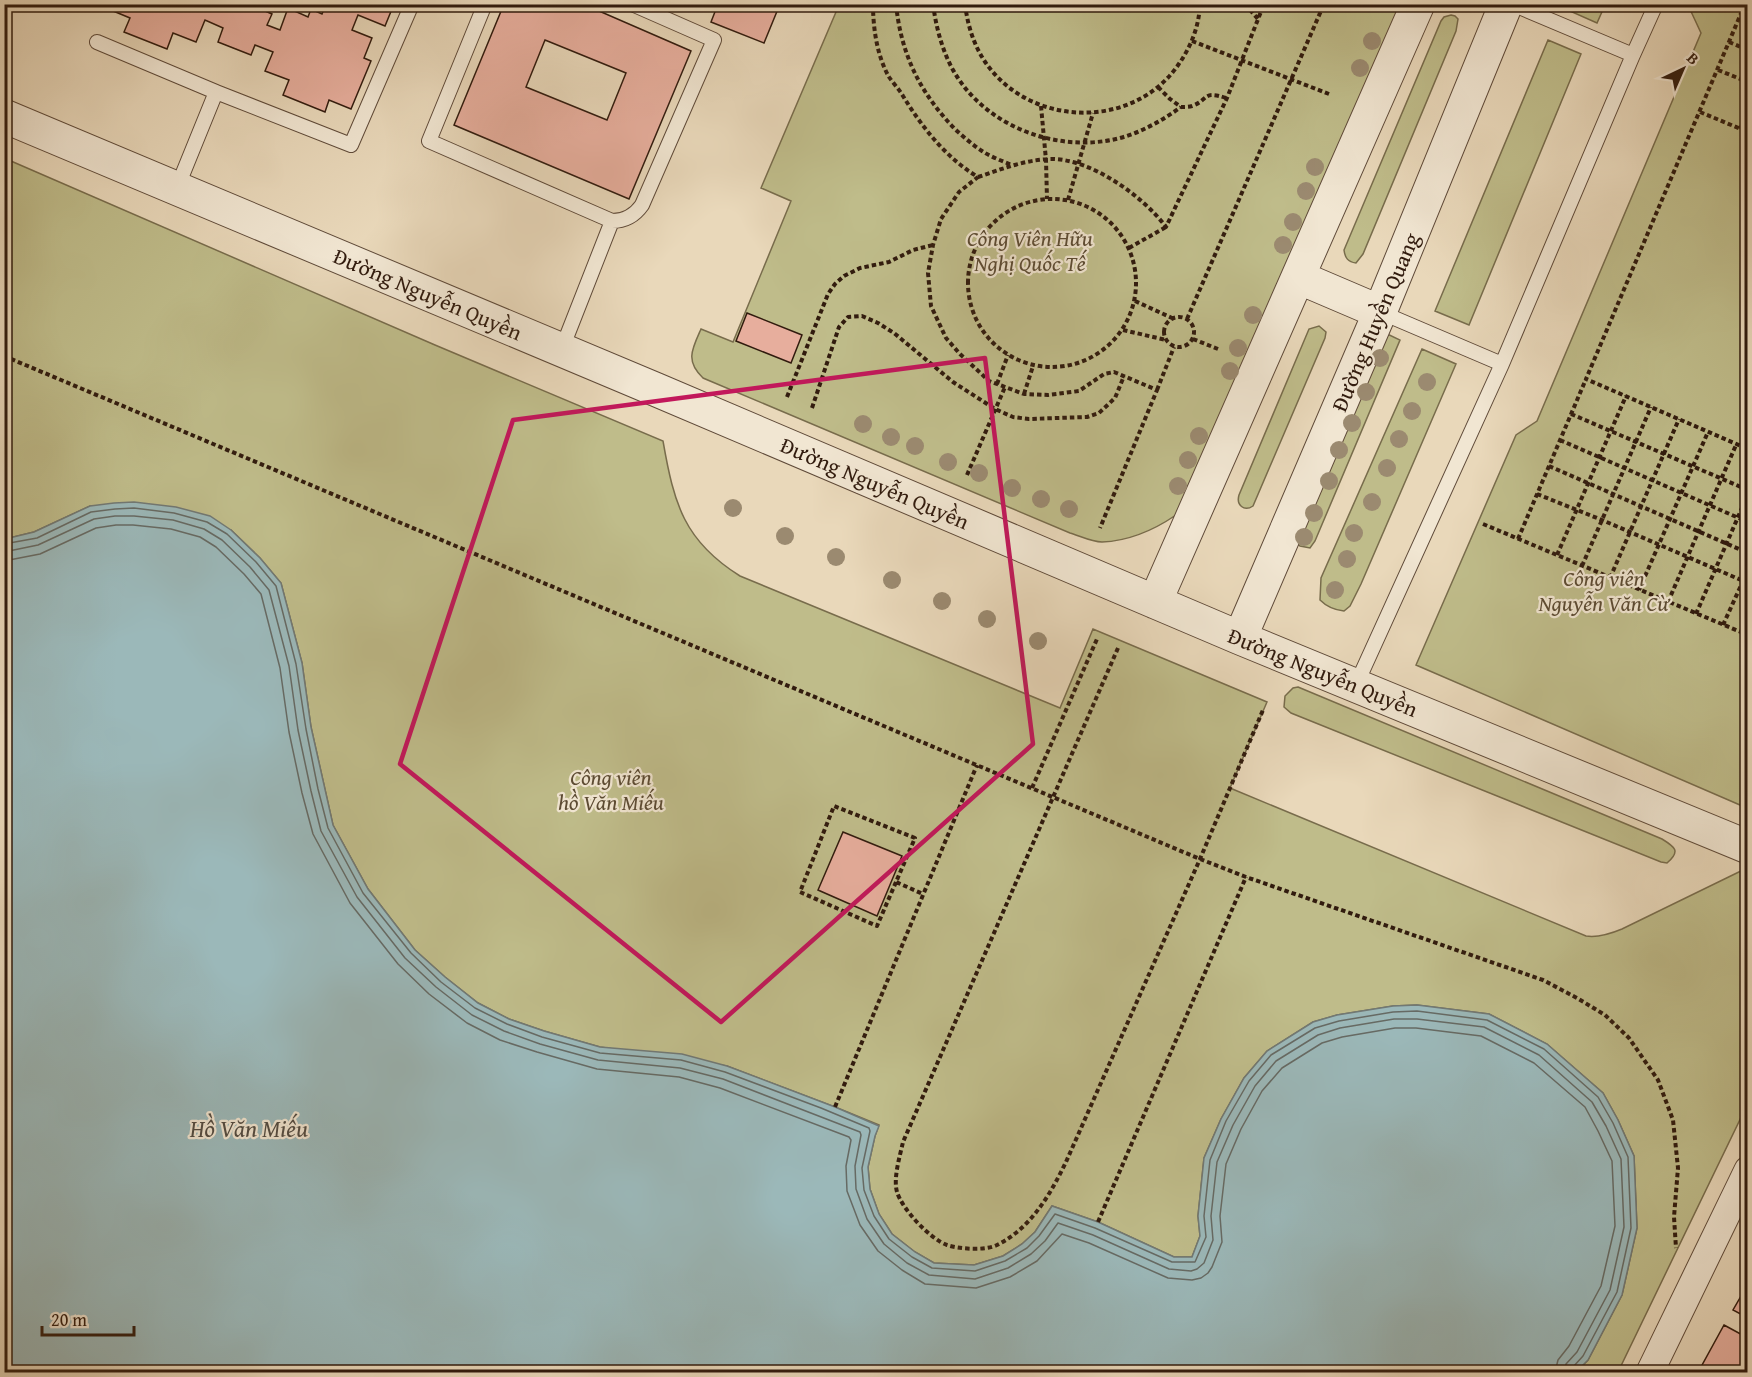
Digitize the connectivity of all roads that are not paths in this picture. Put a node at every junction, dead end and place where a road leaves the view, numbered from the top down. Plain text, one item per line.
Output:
1 (412, 4) edge
2 (485, 4) edge
3 (632, 4) edge
4 (1418, 4) edge
5 (1506, 4) edge
6 (1512, 4) edge
7 (1656, 4) edge
8 (97, 42) dead end
9 (1633, 55) junction
10 (216, 92) junction
11 (4, 116) edge
12 (177, 188) junction
13 (612, 221) junction
14 (1298, 277) junction
15 (1380, 312) junction
16 (561, 351) junction
17 (1502, 364) junction
18 (1155, 602) junction
19 (1240, 638) junction
20 (1356, 685) junction
21 (1748, 847) edge
22 (1748, 1170) edge
23 (1650, 1372) edge

1 - 10 lane
2 - 13 lane
3 - 13 lane
4 - 14 street
5 - 15 street, Đường Huyền Quang
6 - 9 lane
7 - 9 lane
8 - 10 lane
9 - 17 lane
10 - 12 lane
11 - 12 street, Đường Nguyễn Quyền
12 - 16 street, Đường Nguyễn Quyền
13 - 16 lane
14 - 15 street
14 - 18 street
15 - 17 lane
15 - 19 street, Đường Huyền Quang
16 - 18 street, Đường Nguyễn Quyền
17 - 20 lane
18 - 19 street, Đường Nguyễn Quyền
19 - 20 street, Đường Nguyễn Quyền
20 - 21 street, Đường Nguyễn Quyền
22 - 23 street

